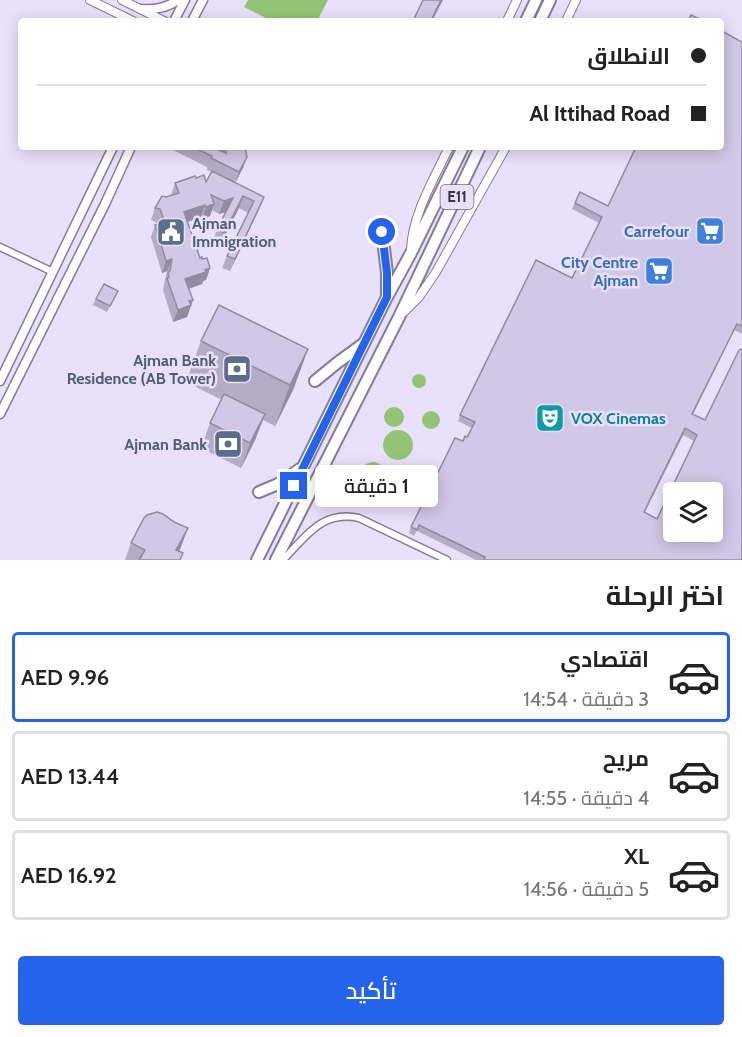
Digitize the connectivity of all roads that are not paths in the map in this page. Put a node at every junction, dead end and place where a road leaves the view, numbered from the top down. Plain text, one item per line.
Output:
1 (90, 0) edge
2 (122, 0) edge
3 (178, 0) edge
4 (185, 0) edge
5 (203, 0) edge
6 (517, 0) edge
7 (536, 0) edge
8 (550, 0) edge
9 (576, 0) edge
10 (141, 9) junction
11 (127, 18) edge
12 (158, 18) edge
13 (176, 18) edge
14 (194, 18) edge
15 (508, 18) edge
16 (527, 18) edge
17 (541, 18) edge
18 (567, 18) edge
19 (112, 150) edge
20 (130, 150) edge
21 (448, 150) edge
22 (462, 150) edge
23 (479, 150) edge
24 (504, 150) edge
25 (382, 232) dead end
26 (0, 247) edge
27 (411, 253) junction
28 (52, 272) junction
29 (387, 297) junction
30 (399, 317) junction
31 (366, 342) junction
32 (0, 381) edge
33 (315, 381) dead end
34 (0, 414) edge
35 (303, 467) junction
36 (259, 492) dead end
37 (257, 560) edge
38 (276, 560) edge
39 (283, 560) edge
40 (447, 560) edge

1 - 11 street
2 - 10 street
3 - 10 main road
4 - 13 main road
5 - 14 main road
6 - 15 street
7 - 16 highway
8 - 17 highway
9 - 18 street
10 - 12 street
19 - 28 main road
20 - 34 main road
21 - 27 street
22 - 27 highway, E11
23 - 30 highway, E11
24 - 30 street
25 - 29 highway
26 - 28 street
27 - 29 highway, E11
28 - 32 main road
29 - 31 highway, E11
30 - 38 highway, E11
31 - 33 highway
31 - 35 highway, E11
35 - 36 highway
35 - 37 highway, E11
39 - 40 street

